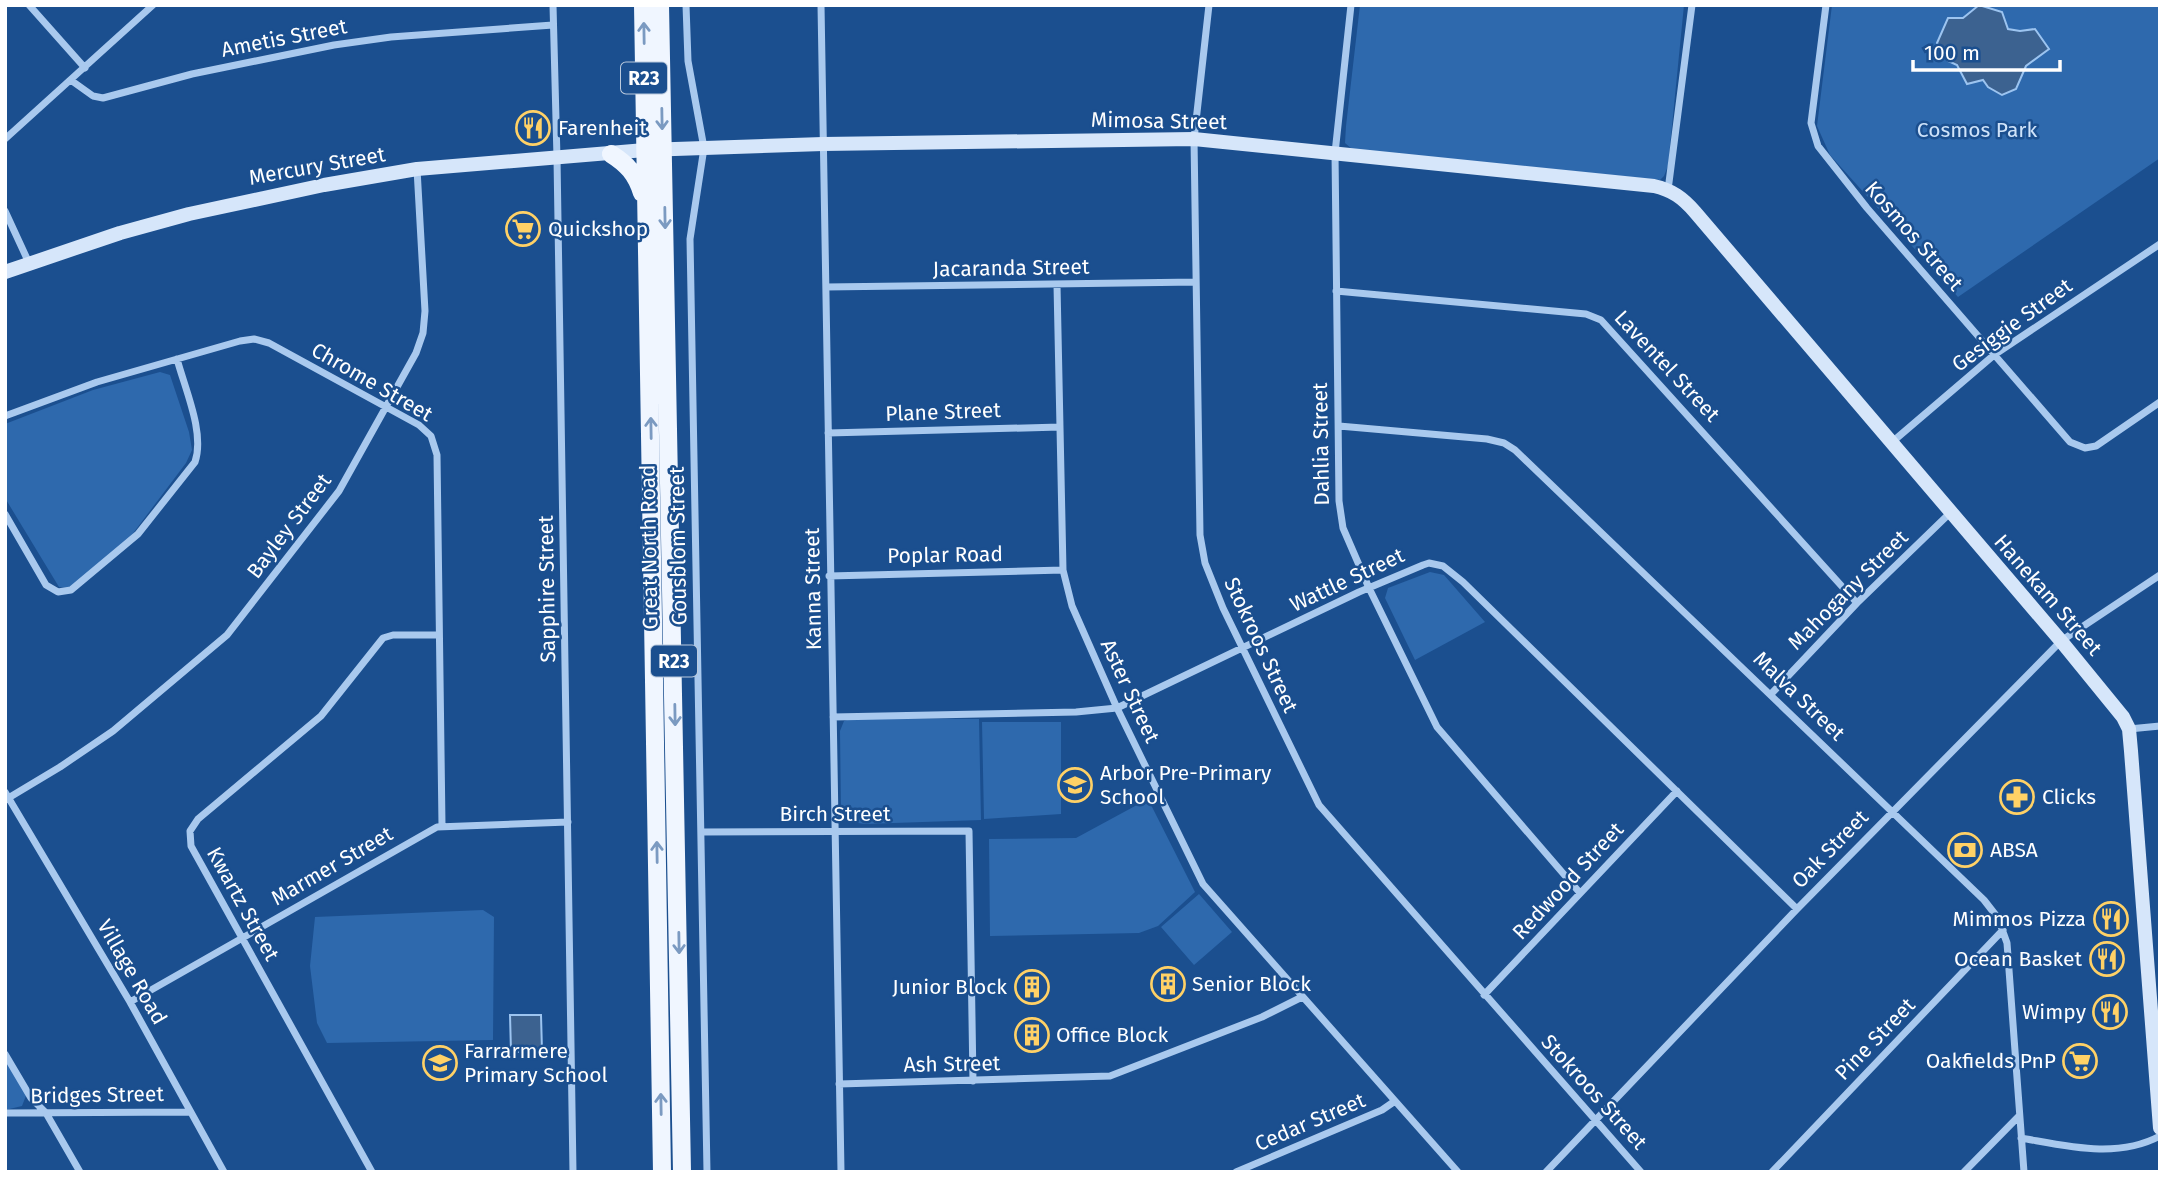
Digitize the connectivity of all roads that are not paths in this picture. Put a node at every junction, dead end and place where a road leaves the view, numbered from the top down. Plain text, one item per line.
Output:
1 (29, 5) edge
2 (153, 5) edge
3 (553, 5) edge
4 (643, 5) edge
5 (660, 5) edge
6 (686, 5) edge
7 (821, 5) edge
8 (1209, 5) edge
9 (1350, 5) edge
10 (1692, 5) edge
11 (1826, 5) edge
12 (553, 25) junction
13 (85, 68) junction
14 (72, 80) junction
15 (5, 139) edge
16 (1194, 139) junction
17 (823, 144) junction
18 (704, 148) junction
19 (654, 150) junction
20 (1335, 153) junction
21 (611, 154) junction
22 (557, 159) junction
23 (417, 169) junction
24 (1668, 190) junction
25 (647, 206) junction
26 (5, 211) edge
27 (2160, 244) edge
28 (29, 263) junction
29 (5, 272) edge
30 (1196, 282) junction
31 (1057, 285) junction
32 (826, 287) junction
33 (1336, 291) junction
34 (1994, 355) junction
35 (177, 359) junction
36 (2160, 402) edge
37 (387, 408) junction
38 (5, 416) edge
39 (1339, 426) junction
40 (1060, 427) junction
41 (828, 433) junction
42 (1891, 443) junction
43 (1950, 513) junction
44 (5, 514) edge
45 (1063, 570) junction
46 (2160, 575) edge
47 (829, 576) junction
48 (1369, 588) junction
49 (673, 602) junction
50 (653, 603) junction
51 (1857, 603) junction
52 (439, 635) junction
53 (2061, 640) junction
54 (1242, 649) junction
55 (1772, 694) junction
56 (1117, 708) junction
57 (833, 717) junction
58 (2160, 726) edge
59 (2129, 729) junction
60 (1677, 791) junction
61 (6, 796) edge
62 (1892, 811) junction
63 (568, 822) junction
64 (442, 825) junction
65 (701, 832) junction
66 (834, 832) junction
67 (1580, 892) junction
68 (1797, 909) junction
69 (2003, 930) junction
70 (241, 938) junction
71 (2153, 963) edge
72 (1484, 995) junction
73 (1303, 997) junction
74 (130, 1002) junction
75 (2155, 1008) edge
76 (5, 1054) edge
77 (973, 1081) junction
78 (839, 1084) junction
79 (1395, 1101) junction
80 (190, 1112) junction
81 (5, 1113) edge
82 (46, 1113) junction
83 (2019, 1116) junction
84 (1596, 1121) junction
85 (2160, 1128) edge
86 (2160, 1136) edge
87 (2021, 1138) junction
88 (80, 1172) edge
89 (224, 1172) edge
90 (372, 1172) edge
91 (573, 1172) edge
92 (662, 1172) edge
93 (682, 1172) edge
94 (707, 1172) edge
95 (841, 1172) edge
96 (1236, 1172) edge
97 (1458, 1172) edge
98 (1546, 1172) edge
99 (1641, 1172) edge
100 (1772, 1172) edge
101 (1964, 1172) edge
102 (2025, 1172) edge

1 - 13 street
2 - 13 street
3 - 12 street, Sapphire Street
19 -> 4 main road, Great North Road / R23
5 -> 19 main road, Great North Road / R23
6 - 18 street, Gousblom Street
7 - 17 street, Kanna Street
8 - 16 street, Stokroos Street
9 - 20 street, Dahlia Street
10 - 24 street
11 - 34 street, Kosmos Street
12 - 14 street, Ametis Street
12 - 22 street, Sapphire Street
13 - 14 street
14 - 15 street
16 - 17 street, Mimosa Street
16 - 20 street, Mimosa Street
16 - 30 street, Stokroos Street
17 - 18 street, Mimosa Street
17 - 32 street, Kanna Street
18 - 19 street, Mimosa Street
18 - 65 street, Gousblom Street
19 - 21 street, Mercury Street
19 - 25 main road, Great North Road / R23
19 -> 49 main road, Great North Road / R23
20 - 24 street, Mimosa Street
20 - 33 street, Dahlia Street
21 - 22 street, Mercury Street
21 - 25 main road
22 - 23 street, Mercury Street
22 - 63 street, Sapphire Street
23 - 28 street, Mercury Street
23 - 37 street, Bayley Street
24 - 42 street, Hanekam Street
50 -> 25 main road, Great North Road / R23
26 - 28 street
27 - 34 street, Gesiggie Street
28 - 29 street, Mercury Street
30 - 31 street, Jacaranda Street
30 - 54 street, Stokroos Street
31 - 32 street, Jacaranda Street
31 - 40 street, Aster Street
32 - 41 street, Kanna Street
33 - 39 street, Dahlia Street
33 - 51 street, Laventel Street
34 - 36 street, Kosmos Street
34 - 42 street, Gesiggie Street
35 - 37 street, Chrome Street
35 - 38 street, Chrome Street
35 - 44 street
37 - 52 street, Chrome Street
37 - 61 street, Bayley Street
39 - 48 street, Dahlia Street
39 - 55 street, Malva Street
40 - 41 street, Plane Street
40 - 45 street, Aster Street
41 - 47 street, Kanna Street
42 - 43 street, Hanekam Street
43 - 51 street, Mahogany Street
43 - 53 street, Hanekam Street
45 - 47 street, Poplar Road
45 - 56 street, Aster Street
46 - 53 street, Oak Street
47 - 57 street, Kanna Street
48 - 54 street, Wattle Street
48 - 60 street, Wattle Street
48 - 67 street, Dahlia Street
49 - 50 main road
49 -> 93 main road, Great North Road / R23
92 -> 50 main road, Great North Road / R23
51 - 55 street, Mahogany Street
52 - 64 street, Chrome Street
52 - 70 street, Kwartz Street
53 - 59 street, Hanekam Street
53 - 62 street, Oak Street
54 - 56 street, Wattle Street
54 - 72 street, Stokroos Street
55 - 62 street, Malva Street
56 - 57 street, Wattle Street
56 - 73 street, Aster Street
57 - 66 street, Kanna Street
58 - 59 street
59 - 71 street, Hanekam Street
60 - 67 street, Redwood Street
60 - 68 street, Wattle Street
61 - 74 street, Village Road
62 - 68 street, Oak Street
62 - 69 street, Malva Street
63 - 64 street, Marmer Street
63 - 91 street, Sapphire Street
64 - 70 street, Marmer Street
65 - 66 street, Birch Street
65 - 94 street, Gousblom Street
66 - 77 street, Birch Street
66 - 78 street, Kanna Street
67 - 72 street, Redwood Street
68 - 84 street, Oak Street
69 - 83 street, Malva Street
69 - 100 street, Pine Street
70 - 74 street, Marmer Street
70 - 90 street, Kwartz Street
71 - 75 street, Hanekam Street
72 - 84 street, Stokroos Street
73 - 77 street, Ash Street
73 - 79 street, Aster Street
74 - 80 street, Village Road
75 - 85 street, Hanekam Street
76 - 82 street
77 - 78 street, Ash Street
78 - 95 street, Kanna Street
79 - 96 street, Cedar Street
79 - 97 street, Aster Street
80 - 82 street, Bridges Street
80 - 89 street, Village Road
81 - 82 street, Bridges Street
82 - 88 street
83 - 87 street, Malva Street
83 - 101 street
84 - 98 street, Oak Street
84 - 99 street, Stokroos Street
86 - 87 street
87 - 102 street, Malva Street

